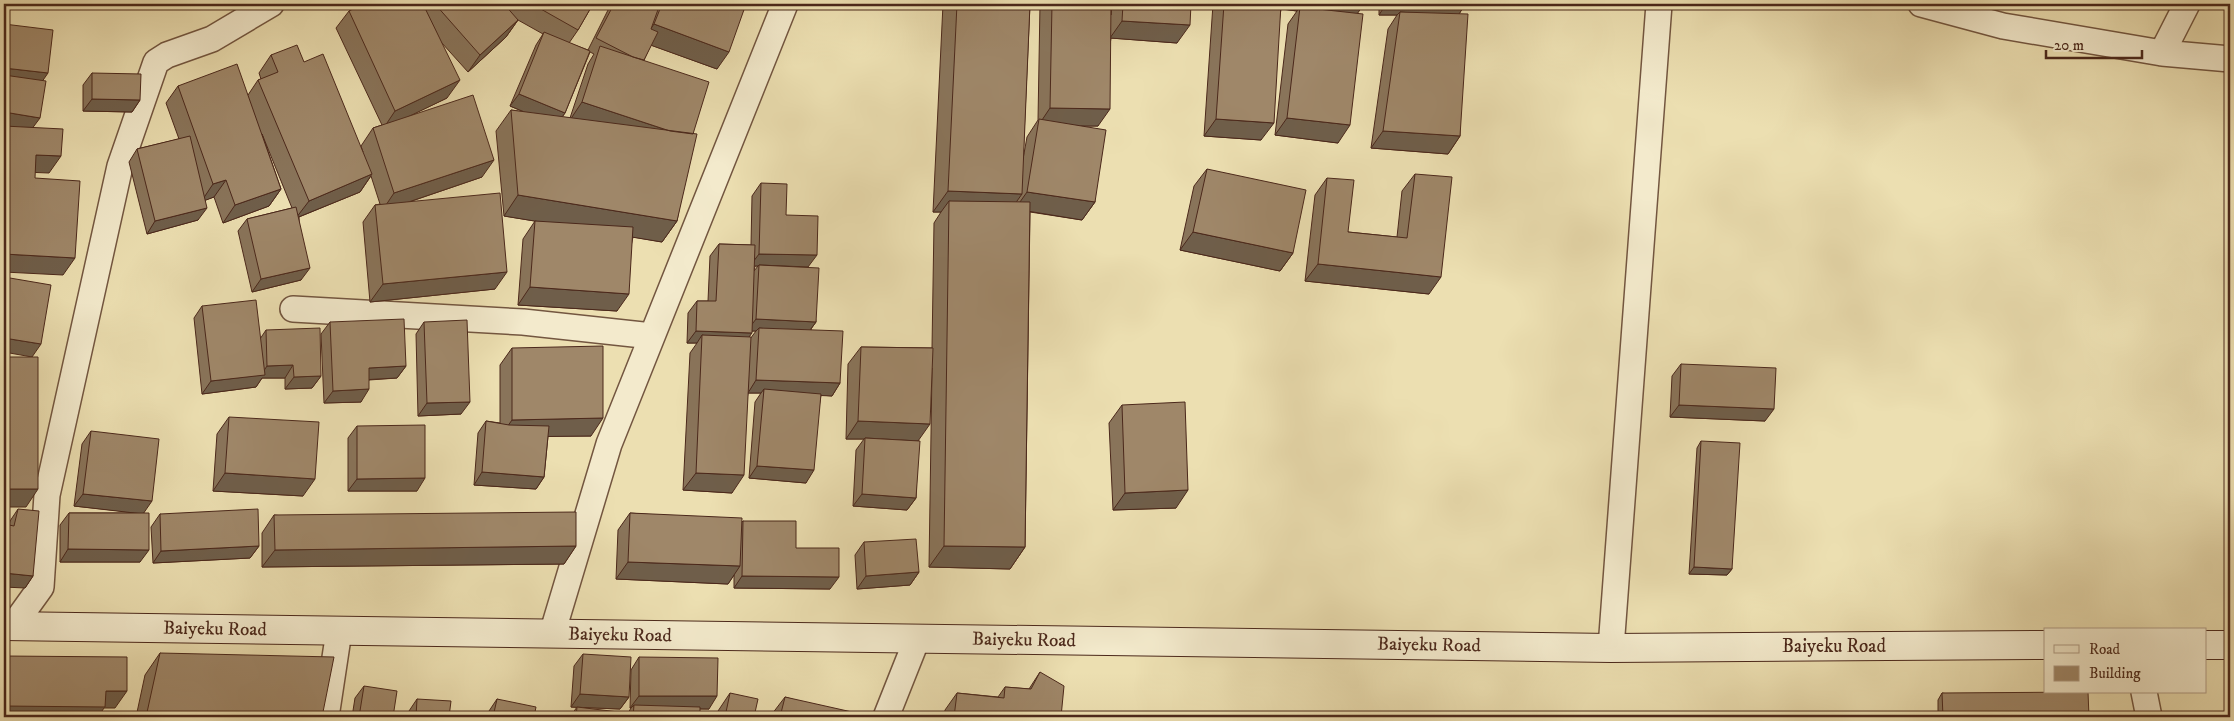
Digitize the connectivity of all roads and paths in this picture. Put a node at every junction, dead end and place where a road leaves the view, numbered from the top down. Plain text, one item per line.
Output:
1 (271, 4) edge
2 (785, 4) edge
3 (1659, 4) edge
4 (1921, 4) edge
5 (2187, 4) edge
6 (2162, 53) junction
7 (2230, 59) edge
8 (293, 309) dead end
9 (652, 336) junction
10 (8, 626) edge
11 (339, 630) junction
12 (552, 634) junction
13 (917, 639) junction
14 (2044, 645) edge
15 (2206, 645) edge
16 (2230, 645) edge
17 (1611, 648) junction
18 (2144, 694) edge
19 (326, 717) edge
20 (886, 717) edge
21 (2149, 717) edge

1 - 10 street
2 - 9 street
3 - 17 street
4 - 6 street
5 - 6 street
6 - 7 street
8 - 9 street
9 - 12 street
10 - 11 main road, Baiyeku Road
11 - 12 main road, Baiyeku Road
11 - 19 street
12 - 13 main road, Baiyeku Road
13 - 17 main road, Baiyeku Road
13 - 20 street
14 - 17 main road, Baiyeku Road
15 - 16 main road
18 - 21 street

